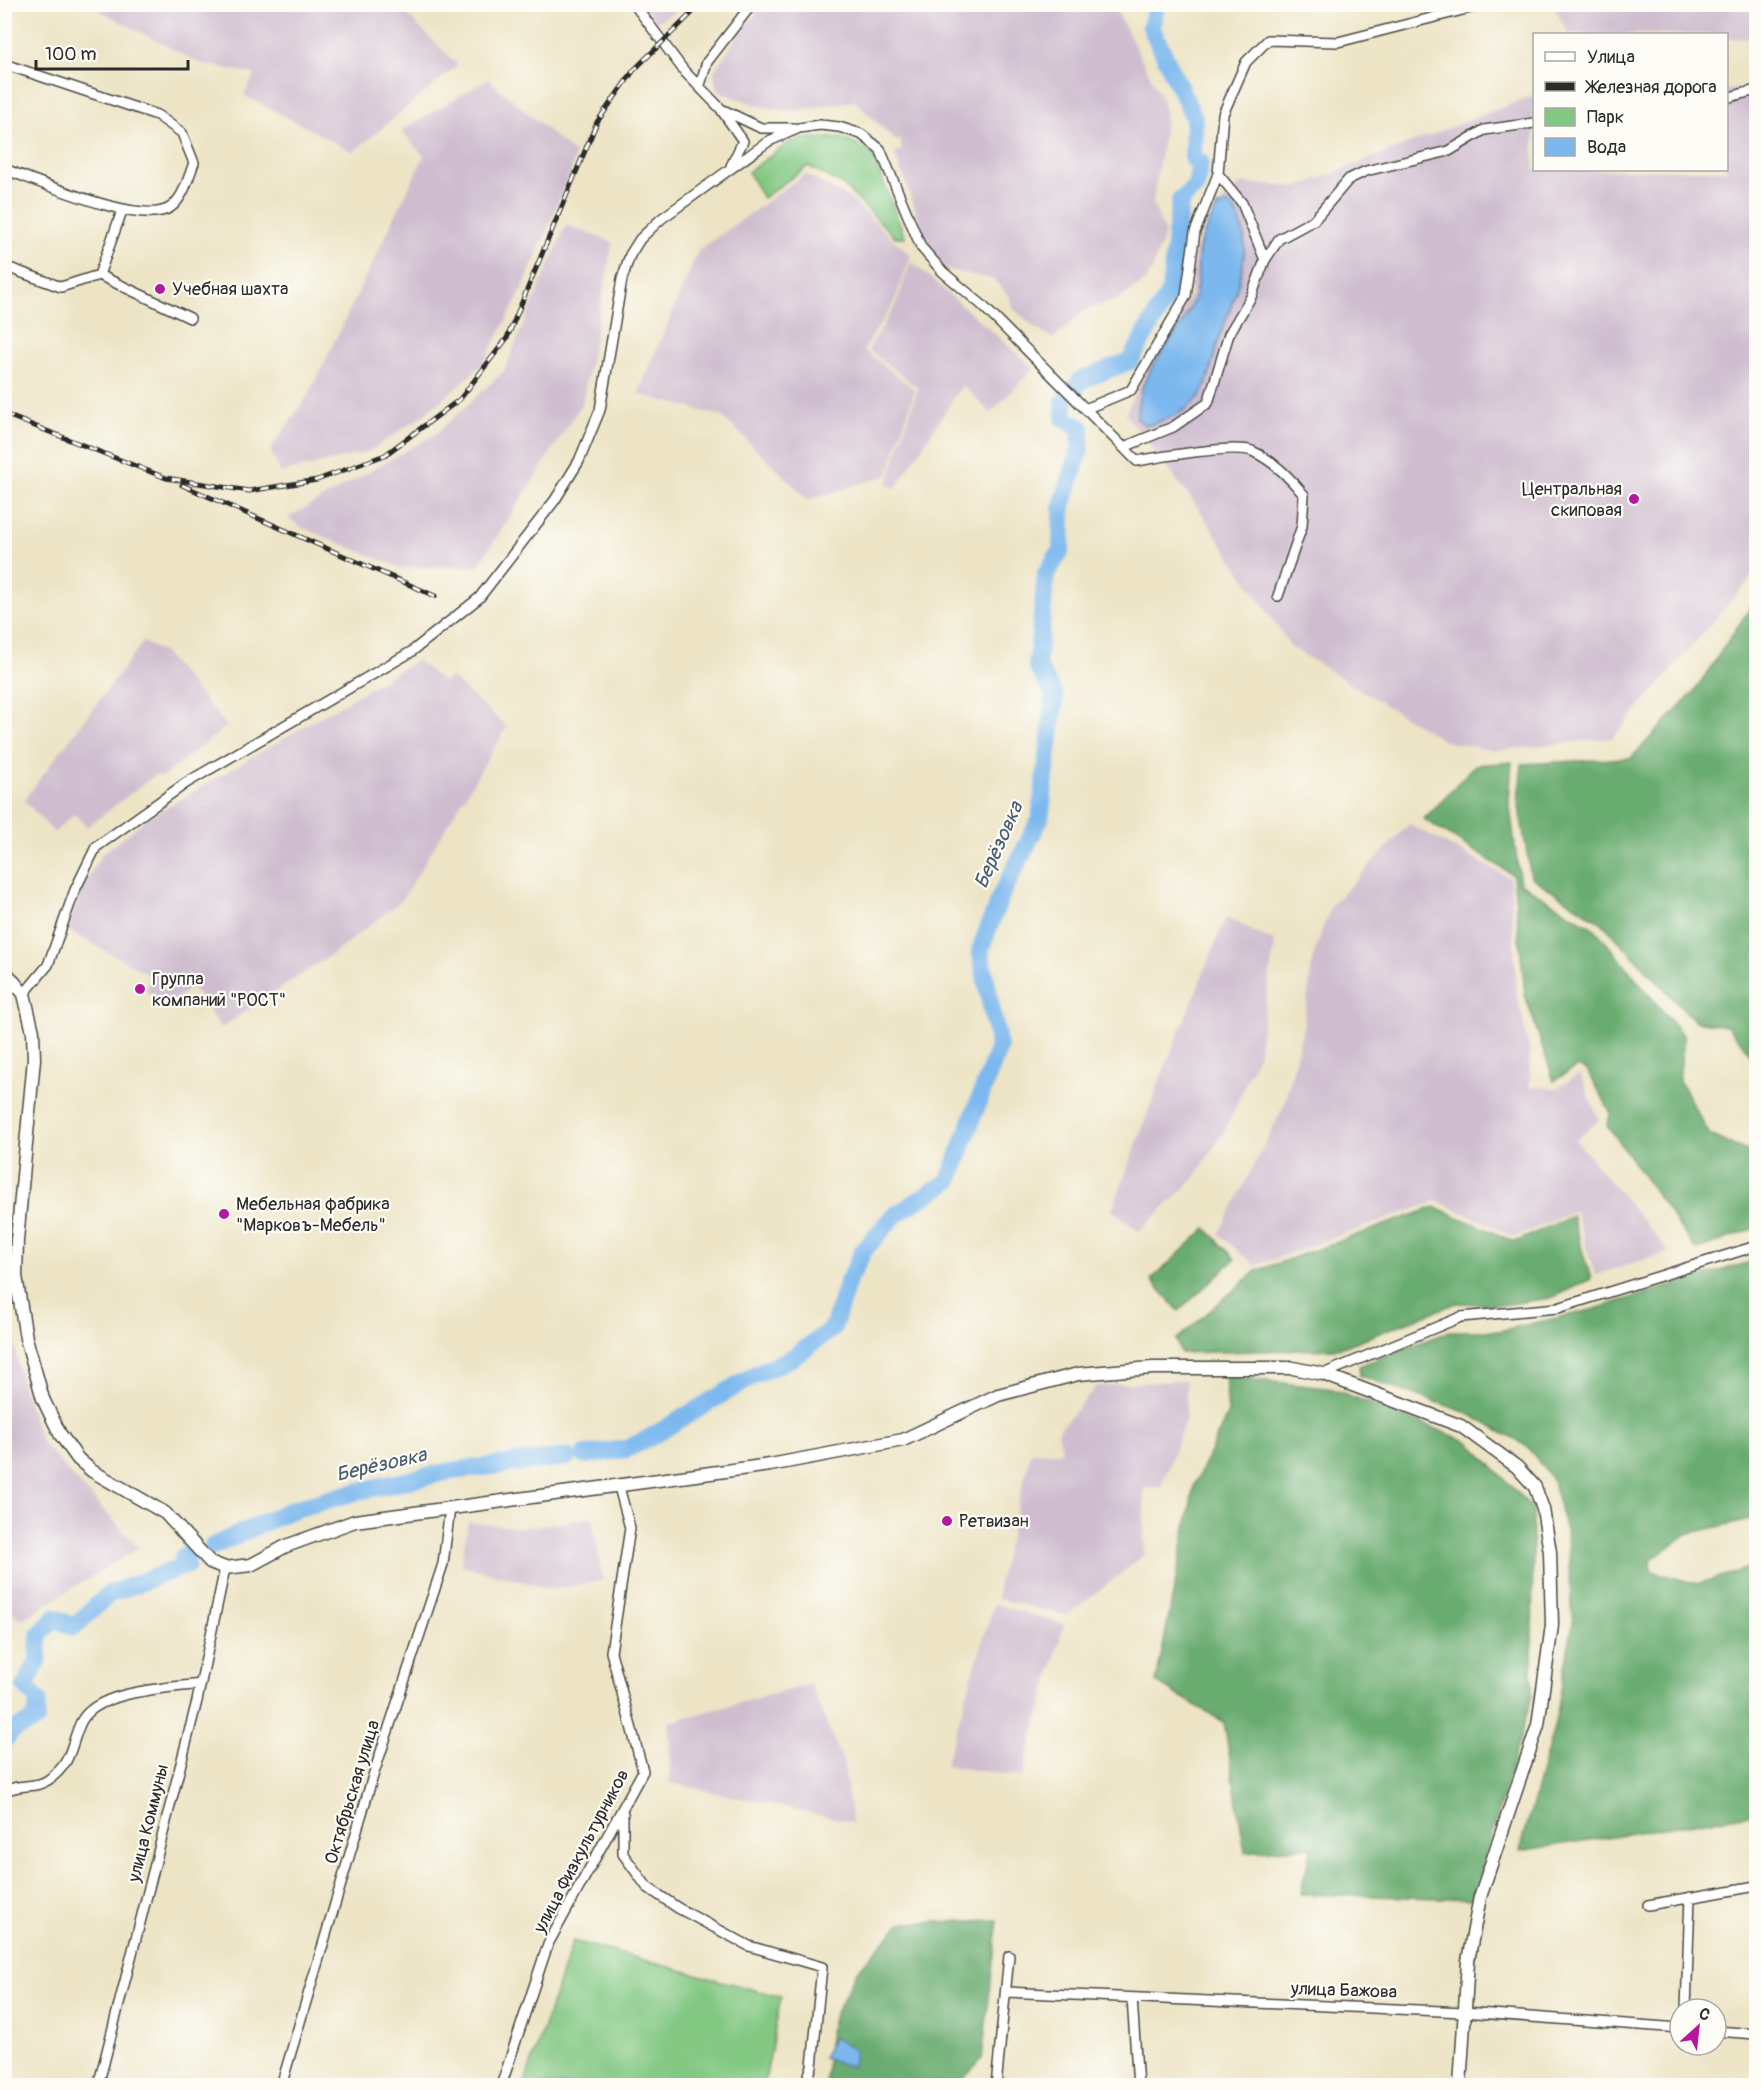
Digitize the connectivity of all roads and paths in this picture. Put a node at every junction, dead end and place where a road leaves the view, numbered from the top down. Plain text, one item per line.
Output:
1 (634, 4) edge
2 (752, 4) edge
3 (1486, 4) edge
4 (1466, 7) edge
5 (4, 64) edge
6 (699, 85) junction
7 (1756, 90) edge
8 (1728, 97) edge
9 (721, 109) junction
10 (1533, 123) edge
11 (799, 128) junction
12 (4, 169) edge
13 (730, 169) junction
14 (1218, 174) junction
15 (122, 211) junction
16 (1266, 260) junction
17 (4, 266) edge
18 (99, 274) junction
19 (190, 318) dead end
20 (1085, 409) junction
21 (1124, 447) junction
22 (1278, 596) dead end
23 (4, 970) edge
24 (24, 994) junction
25 (1756, 1246) edge
26 (1323, 1374) junction
27 (619, 1487) junction
28 (450, 1508) junction
29 (225, 1568) junction
30 (201, 1684) junction
31 (4, 1792) edge
32 (623, 1811) junction
33 (1756, 1886) edge
34 (1690, 1897) junction
35 (1648, 1905) dead end
36 (1009, 1956) dead end
37 (1006, 1992) junction
38 (1686, 1997) edge
39 (1132, 1998) junction
40 (1464, 2012) junction
41 (1668, 2027) edge
42 (1728, 2032) edge
43 (1756, 2034) edge
44 (98, 2085) edge
45 (281, 2085) edge
46 (501, 2085) edge
47 (805, 2085) edge
48 (996, 2085) edge
49 (1138, 2085) edge
50 (1460, 2085) edge

1 - 6 street
2 - 6 street
3 - 4 street
4 - 14 street
5 - 15 street
6 - 9 street
7 - 8 street
9 - 11 street
9 - 13 street
10 - 16 street
11 - 13 street
11 - 20 street
12 - 15 street
13 - 24 street
14 - 16 street
14 - 20 street
15 - 18 street
16 - 21 street
17 - 18 street
18 - 19 street
20 - 21 street
21 - 22 street
23 - 24 street
24 - 29 street
25 - 26 street
26 - 27 street
26 - 40 street
27 - 28 street
27 - 32 street, улица Физкультурников
28 - 29 street
28 - 45 street, Октябрьская улица
29 - 30 street, улица Коммуны
30 - 31 street
30 - 44 street, улица Коммуны
32 - 46 street, улица Физкультурников
32 - 47 street
33 - 34 street
34 - 35 street
34 - 38 street
36 - 37 street
37 - 39 street, улица Бажова
37 - 48 street
39 - 40 street, улица Бажова
39 - 49 street
40 - 41 street, улица Бажова
40 - 50 street
42 - 43 street

